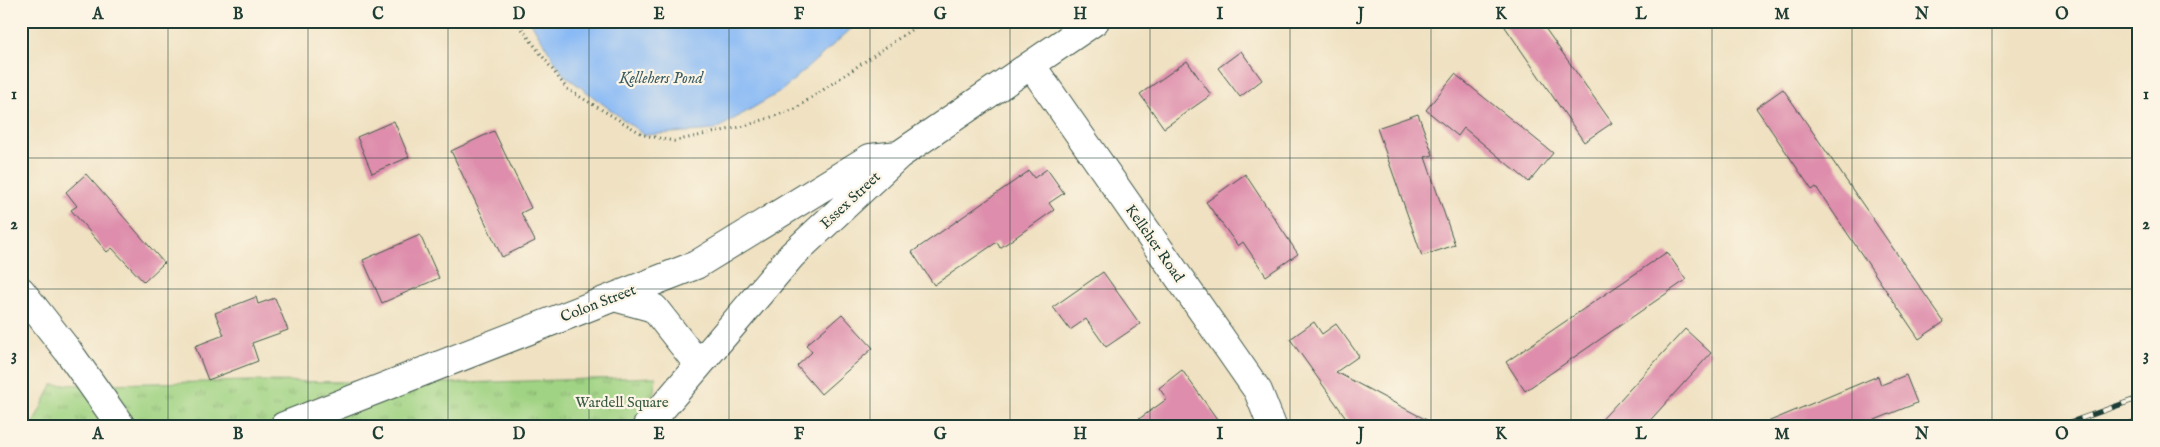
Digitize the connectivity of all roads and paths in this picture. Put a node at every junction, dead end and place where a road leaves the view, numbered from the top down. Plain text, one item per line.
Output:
1 (516, 21) edge
2 (924, 21) edge
3 (1095, 21) edge
4 (1030, 65) junction
5 (899, 155) junction
6 (21, 290) edge
7 (614, 296) junction
8 (698, 364) junction
9 (121, 426) edge
10 (284, 426) edge
11 (647, 426) edge
12 (1272, 426) edge

1 - 2 path
3 - 4 main road, Essex Street
4 - 5 main road, Essex Street
4 - 12 main road, Kelleher Road
5 - 7 main road, Colon Street
5 - 8 main road, Essex Street
6 - 9 main road
7 - 8 main road
7 - 10 main road, Colon Street
8 - 11 main road, Essex Street

